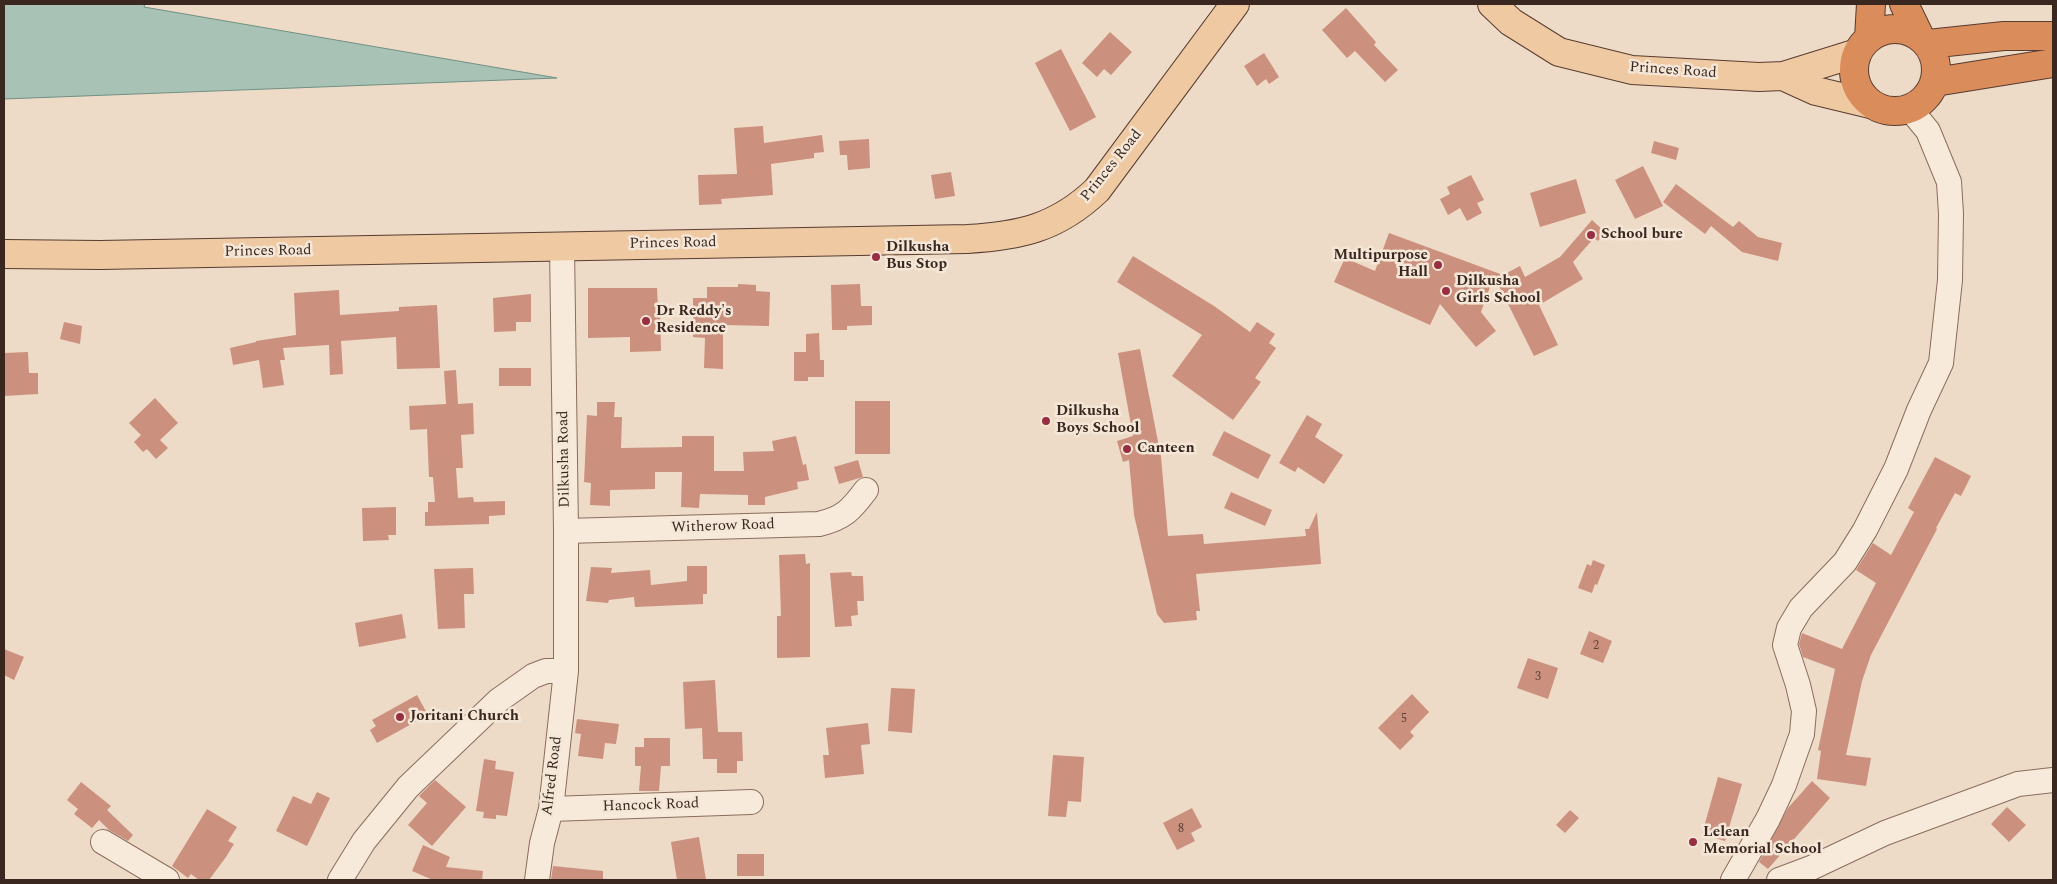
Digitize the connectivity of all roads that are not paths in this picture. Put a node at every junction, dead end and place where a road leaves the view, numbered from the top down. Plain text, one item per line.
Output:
1 (1234, 4) edge
2 (1492, 4) edge
3 (1871, 4) edge
4 (1904, 4) edge
5 (2053, 36) edge
6 (1924, 40) junction
7 (1863, 45) junction
8 (2053, 63) edge
9 (1783, 76) junction
10 (1935, 82) junction
11 (1870, 104) junction
12 (1910, 109) junction
13 (562, 246) junction
14 (4, 254) edge
15 (866, 490) dead end
16 (566, 531) junction
17 (566, 671) junction
18 (2053, 780) edge
19 (751, 802) dead end
20 (551, 809) junction
21 (103, 842) dead end
22 (167, 880) edge
23 (340, 880) edge
24 (537, 880) edge
25 (1733, 880) edge
26 (1779, 880) edge

1 - 13 main road, Princes Road
2 - 9 main road, Princes Road
3 - 7 highway
4 - 6 highway
5 - 6 highway
6 - 7 highway
6 - 10 highway
7 - 9 main road, Princes Road
7 - 11 highway
8 - 10 highway
9 - 11 main road, Princes Road
10 - 12 highway
11 - 12 highway
12 - 25 street
13 - 14 main road, Princes Road
13 - 16 street, Dilkusha Road
15 - 16 street, Witherow Road
16 - 17 street, Dilkusha Road
17 - 20 street, Alfred Road
17 - 23 street
18 - 26 street
19 - 20 street, Hancock Road
20 - 24 street, Alfred Road
21 - 22 street

